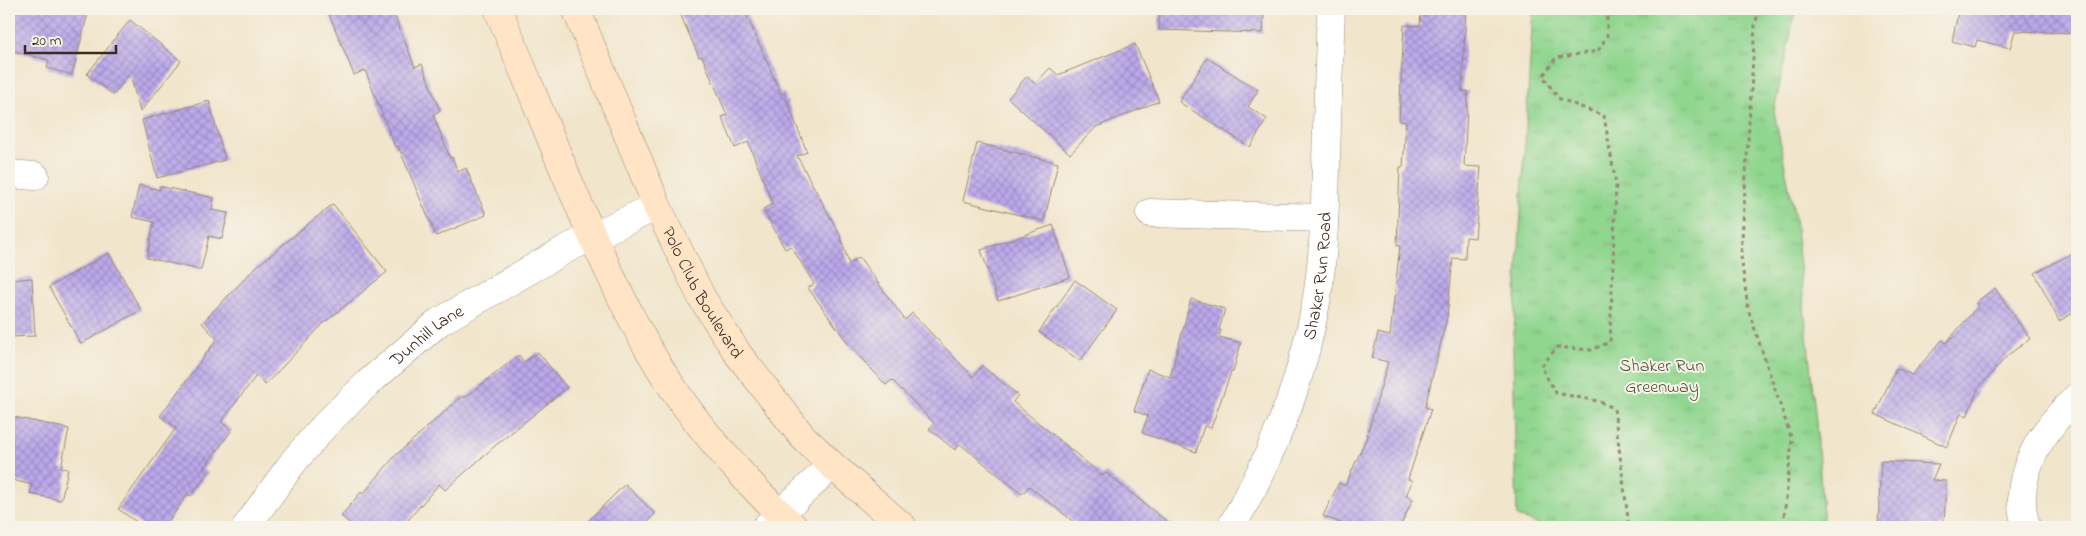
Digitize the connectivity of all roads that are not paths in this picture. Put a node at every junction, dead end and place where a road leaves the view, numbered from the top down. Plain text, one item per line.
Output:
1 (498, 9) edge
2 (576, 9) edge
3 (1330, 9) edge
4 (9, 174) edge
5 (36, 176) dead end
6 (657, 206) junction
7 (1150, 213) dead end
8 (1324, 218) junction
9 (592, 236) junction
10 (2077, 397) edge
11 (832, 465) junction
12 (780, 523) edge
13 (246, 527) edge
14 (903, 527) edge
15 (1231, 527) edge
16 (2026, 527) edge

1 - 9 street
2 - 6 street, Polo Club Boulevard
3 - 8 street, Shaker Run Road
4 - 5 street
6 - 9 street, Dunhill Lane
6 - 11 street, Polo Club Boulevard
7 - 8 street
8 - 15 street, Shaker Run Road
9 - 12 street
9 - 13 street, Dunhill Lane
10 - 16 street
11 - 12 street
11 - 14 street, Polo Club Boulevard

